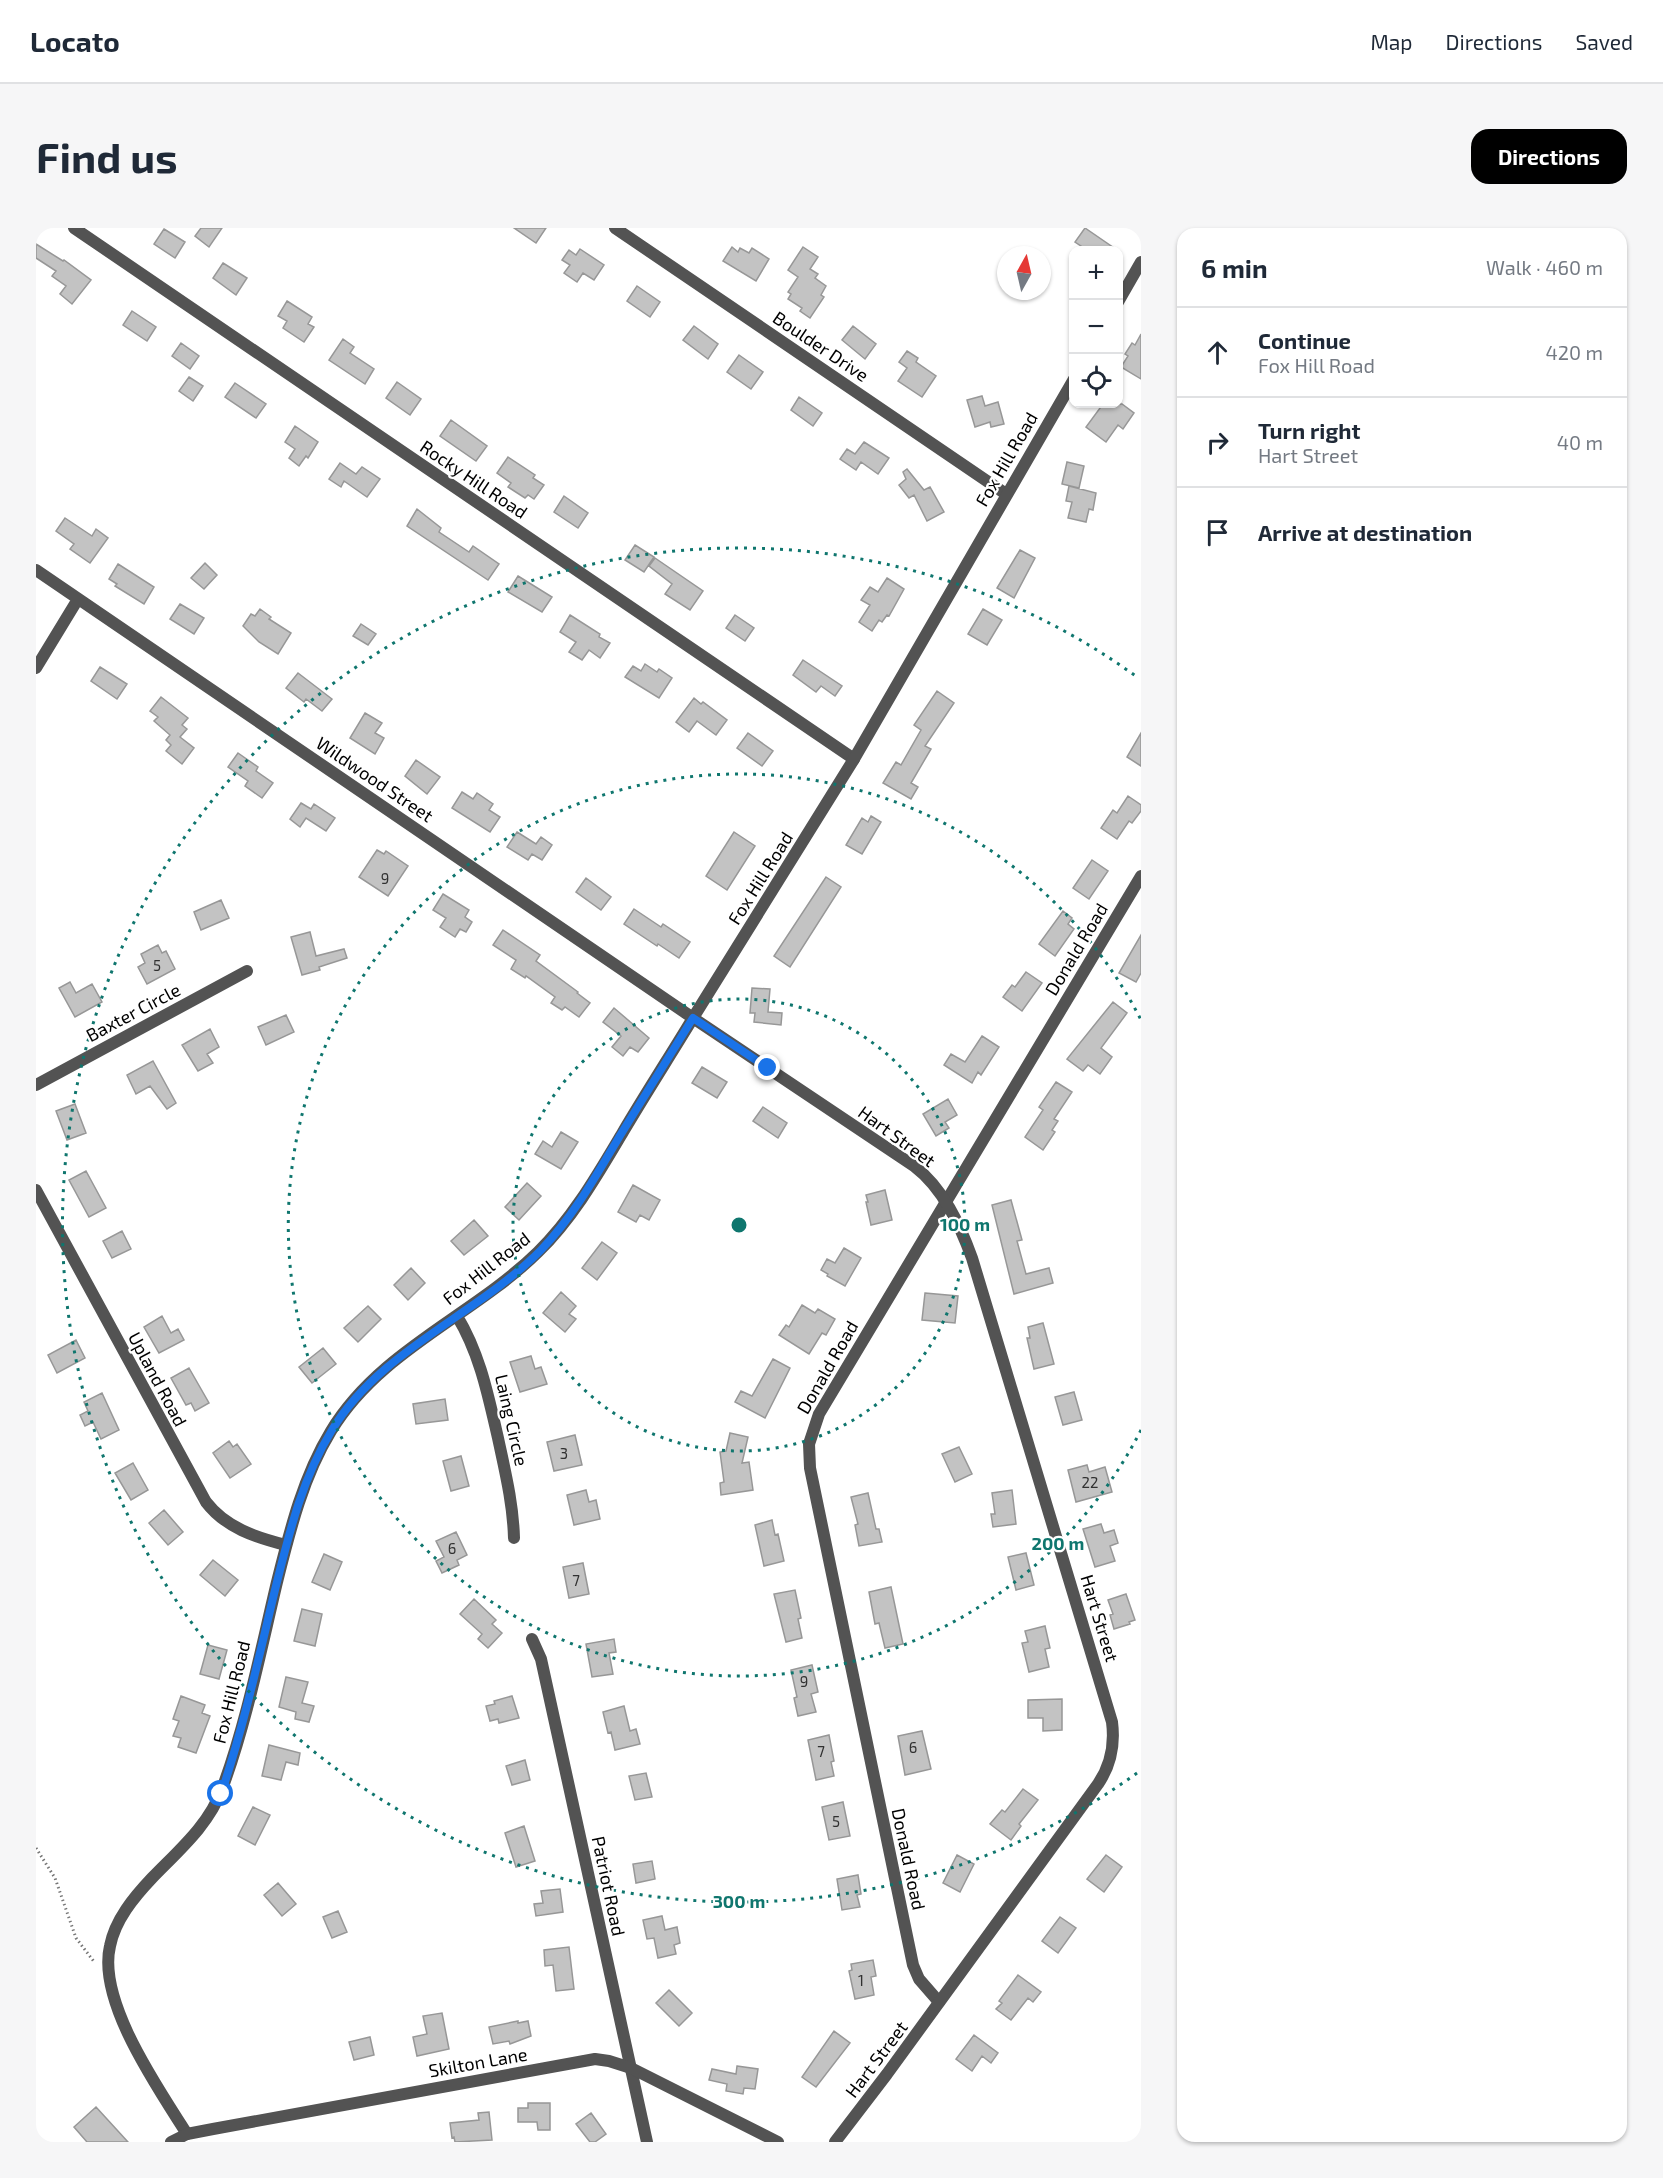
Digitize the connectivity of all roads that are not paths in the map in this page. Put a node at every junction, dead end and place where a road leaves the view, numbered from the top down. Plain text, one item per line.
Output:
1 (74, 228) edge
2 (615, 228) edge
3 (1141, 262) edge
4 (1120, 300) edge
5 (1069, 387) edge
6 (1006, 494) junction
7 (36, 570) edge
8 (78, 598) junction
9 (36, 668) edge
10 (854, 759) junction
11 (1141, 876) edge
12 (247, 971) dead end
13 (693, 1018) junction
14 (36, 1085) edge
15 (36, 1190) edge
16 (945, 1203) junction
17 (457, 1316) junction
18 (514, 1538) dead end
19 (286, 1545) junction
20 (532, 1639) dead end
21 (939, 2002) junction
22 (631, 2068) junction
23 (187, 2134) junction
24 (171, 2142) edge
25 (647, 2142) edge
26 (778, 2142) edge
27 (835, 2142) edge

1 - 10 street, Rocky Hill Road
2 - 6 street, Boulder Drive
3 - 4 street
5 - 6 street, Fox Hill Road
6 - 10 street, Fox Hill Road
7 - 8 street, Wildwood Street
8 - 9 street
8 - 13 street, Wildwood Street
10 - 13 street, Fox Hill Road
11 - 16 street, Donald Road
12 - 14 street, Baxter Circle
13 - 16 street, Hart Street
13 - 17 street, Fox Hill Road
15 - 19 street, Upland Road
16 - 21 street, Donald Road
16 - 21 street, Hart Street
17 - 18 street, Laing Circle
17 - 19 street, Fox Hill Road
19 - 23 street, Fox Hill Road
20 - 22 street, Patriot Road
21 - 27 street, Hart Street
22 - 23 street, Skilton Lane
22 - 25 street, Patriot Road
22 - 26 street, Skilton Lane
23 - 24 street, Skilton Lane

